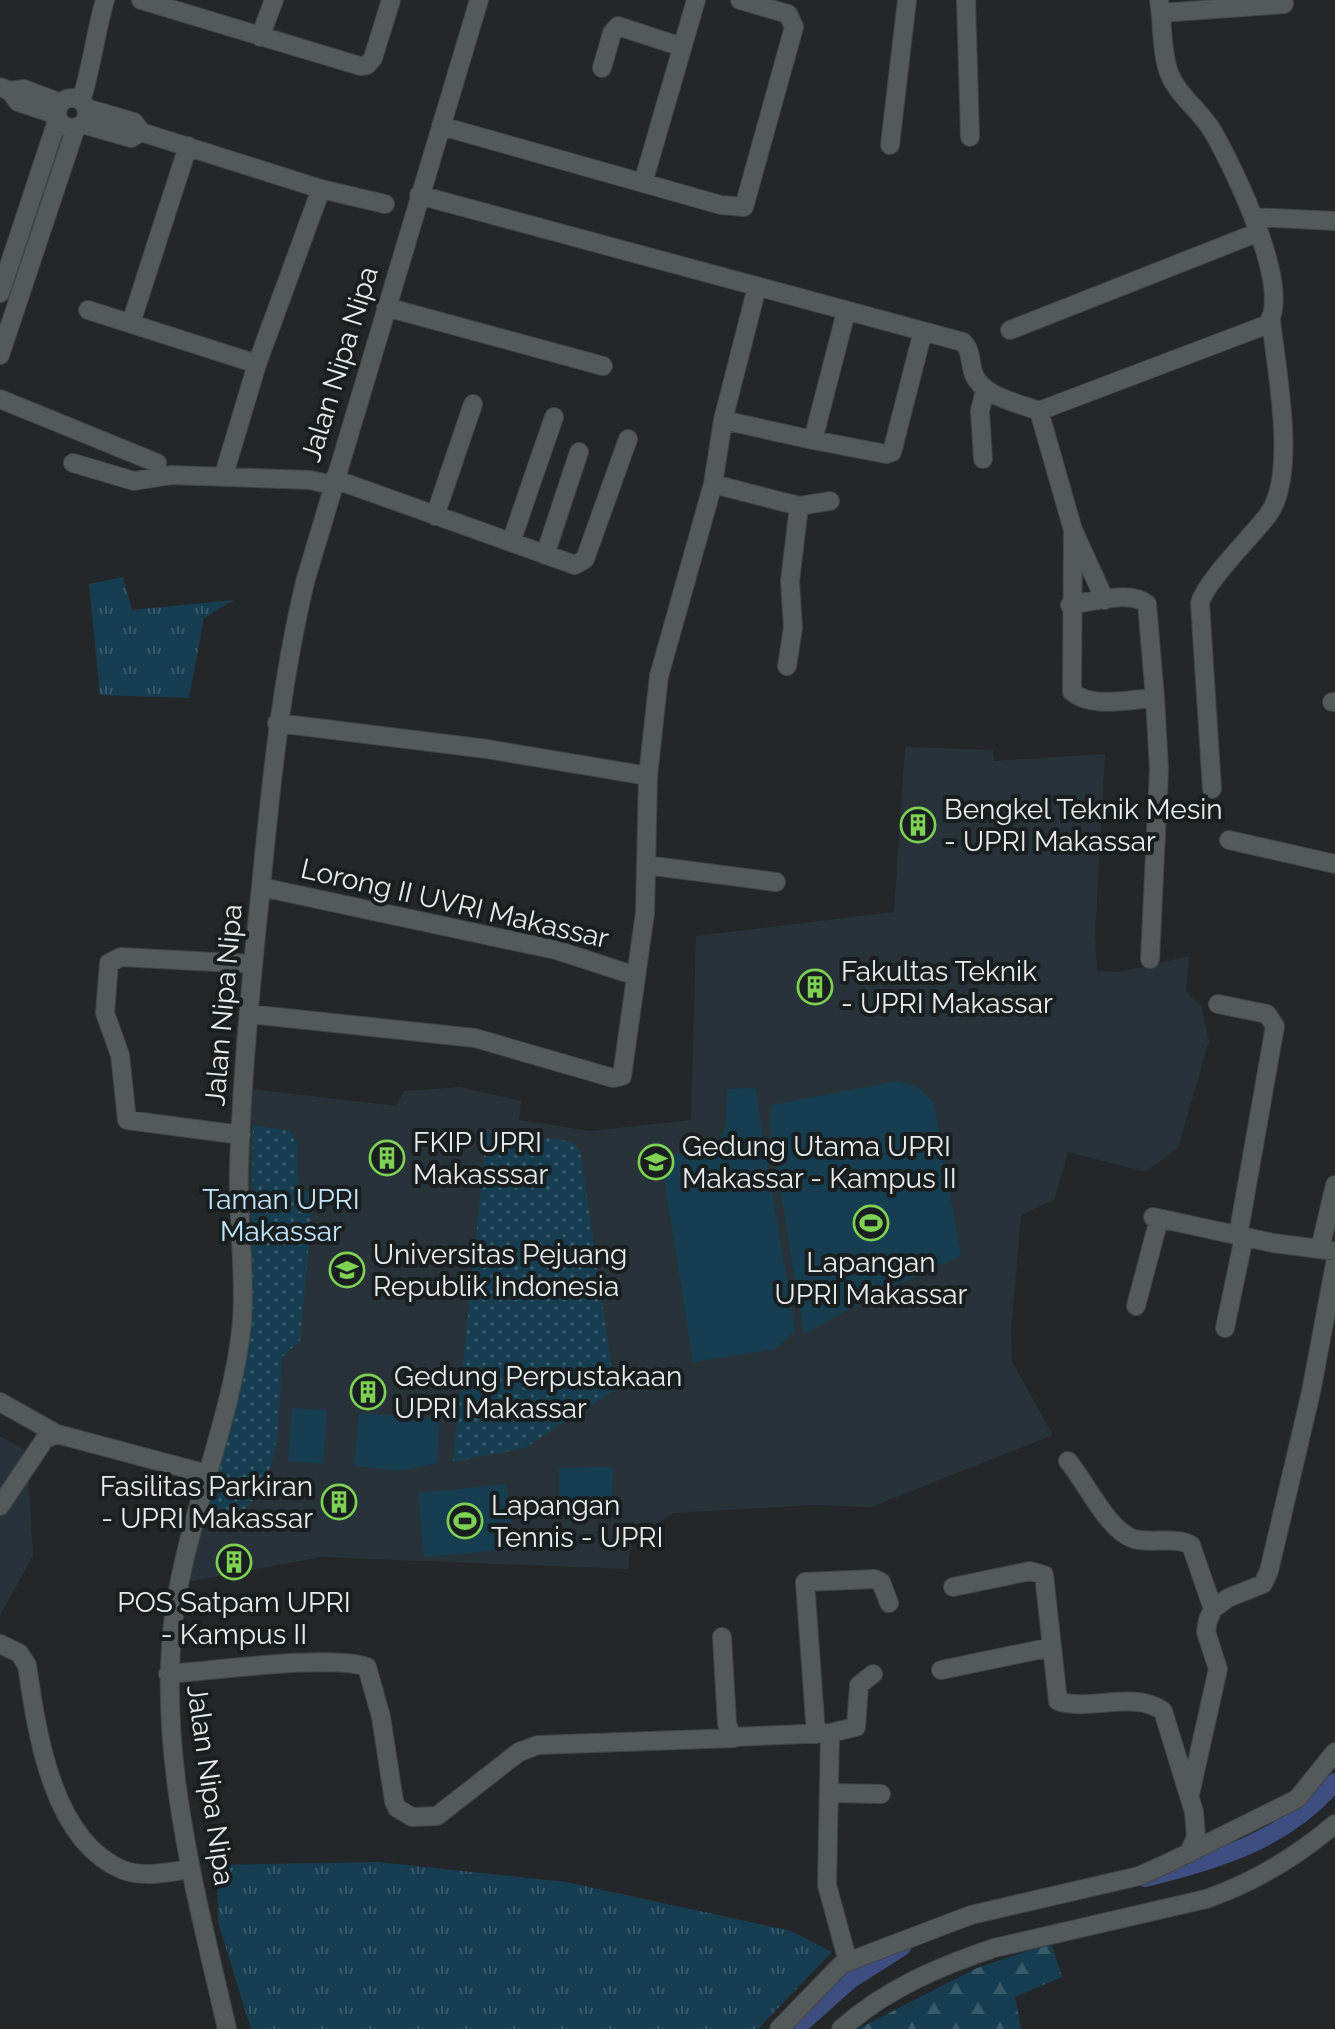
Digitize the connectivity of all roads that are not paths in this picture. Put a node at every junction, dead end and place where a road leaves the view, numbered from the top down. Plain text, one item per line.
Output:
1 (105, 0) edge
2 (274, 0) edge
3 (391, 0) edge
4 (479, 0) edge
5 (696, 0) edge
6 (740, 0) edge
7 (907, 0) edge
8 (966, 0) edge
9 (151, 2) edge
10 (1284, 4) dead end
11 (1160, 7) edge
12 (260, 37) junction
13 (682, 47) junction
14 (602, 68) dead end
15 (5, 89) edge
16 (71, 112) junction
17 (441, 126) junction
18 (970, 137) dead end
19 (890, 145) dead end
20 (188, 146) junction
21 (643, 183) junction
22 (321, 189) junction
23 (419, 195) junction
24 (385, 204) dead end
25 (1335, 221) edge
26 (1256, 224) junction
27 (757, 287) junction
28 (0, 293) edge
29 (386, 307) junction
30 (88, 310) dead end
31 (846, 312) junction
32 (1271, 320) junction
33 (131, 323) junction
34 (1010, 330) dead end
35 (923, 331) junction
36 (0, 355) edge
37 (257, 364) junction
38 (603, 366) dead end
39 (985, 390) junction
40 (0, 399) edge
41 (473, 404) dead end
42 (1039, 411) junction
43 (554, 417) dead end
44 (723, 420) junction
45 (628, 439) dead end
46 (813, 440) junction
47 (579, 452) dead end
48 (983, 459) dead end
49 (73, 463) dead end
50 (157, 463) dead end
51 (226, 468) dead end
52 (333, 482) junction
53 (713, 484) junction
54 (830, 501) dead end
55 (799, 506) junction
56 (435, 516) junction
57 (1073, 530) junction
58 (511, 542) junction
59 (545, 555) junction
60 (1105, 600) junction
61 (1070, 605) junction
62 (787, 666) dead end
63 (1155, 698) junction
64 (277, 723) junction
65 (648, 776) junction
66 (1212, 789) dead end
67 (1229, 840) dead end
68 (1335, 864) edge
69 (646, 865) junction
70 (776, 882) dead end
71 (261, 887) junction
72 (1150, 959) dead end
73 (252, 964) junction
74 (636, 976) junction
75 (1218, 1004) dead end
76 (249, 1014) junction
77 (241, 1135) junction
78 (1335, 1185) edge
79 (1241, 1237) junction
80 (1327, 1250) edge
81 (1335, 1264) edge
82 (1136, 1306) dead end
83 (1225, 1328) dead end
84 (0, 1402) edge
85 (57, 1434) junction
86 (1068, 1461) dead end
87 (207, 1474) junction
88 (0, 1506) edge
89 (953, 1587) dead end
90 (889, 1603) dead end
91 (1221, 1604) junction
92 (722, 1637) dead end
93 (0, 1644) edge
94 (1052, 1647) junction
95 (941, 1670) dead end
96 (168, 1674) junction
97 (873, 1674) dead end
98 (823, 1733) junction
99 (735, 1738) junction
100 (1335, 1752) edge
101 (830, 1793) junction
102 (881, 1794) dead end
103 (1190, 1794) junction
104 (1335, 1824) edge
105 (1188, 1854) junction
106 (191, 1869) junction
107 (848, 1962) junction
108 (227, 2029) edge
109 (779, 2029) edge
110 (841, 2029) edge

1 - 16 street
2 - 12 street
3 - 12 street
4 - 17 street, Jalan Nipa Nipa
5 - 13 street
6 - 21 street
7 - 19 street
8 - 18 street
9 - 12 street
10 - 11 street
11 - 26 street
13 - 14 street
13 - 21 street
15 - 16 street
16 - 20 street
16 - 28 street
16 - 36 street
17 - 21 street
17 - 23 street, Jalan Nipa Nipa
20 - 22 street
20 - 33 street
22 - 24 street
22 - 37 street
23 - 27 street
23 - 29 street, Jalan Nipa Nipa
25 - 26 street
26 - 32 street
26 - 34 street
27 - 31 street
27 - 44 street
29 - 38 street
29 - 52 street, Jalan Nipa Nipa
30 - 33 street
31 - 35 street
31 - 46 street
32 - 42 street
32 - 66 street
33 - 37 street
35 - 39 street
35 - 46 street
37 - 51 street
39 - 42 street
39 - 48 street
40 - 50 street
41 - 56 street
42 - 57 street
43 - 58 street
44 - 46 street
44 - 53 street
45 - 59 street
47 - 59 street
49 - 52 street
52 - 56 street
52 - 64 street, Jalan Nipa Nipa
53 - 55 street
53 - 65 street
54 - 55 street
55 - 62 street
56 - 58 street
57 - 60 street
57 - 61 street
58 - 59 street
60 - 61 street
60 - 63 street
61 - 63 street
63 - 72 street
64 - 65 street
64 - 71 street, Jalan Nipa Nipa
65 - 69 street
67 - 68 street
69 - 70 street
69 - 74 street
71 - 73 street, Jalan Nipa Nipa
71 - 74 street, Lorong II UVRI Makassar
73 - 76 street, Jalan Nipa Nipa
73 - 77 street
74 - 76 street
75 - 79 street
76 - 77 street, Jalan Nipa Nipa
77 - 87 street, Jalan Nipa Nipa
78 - 80 street
79 - 80 street
79 - 82 street
79 - 83 street
81 - 91 street
84 - 85 street
85 - 87 street
85 - 88 street
86 - 91 street
87 - 96 street, Jalan Nipa Nipa
89 - 94 street
90 - 98 street
91 - 103 street
92 - 99 street
93 - 106 street
94 - 95 street
94 - 103 street
96 - 99 street
96 - 106 street, Jalan Nipa Nipa
97 - 98 street
98 - 99 street
98 - 101 street
100 - 105 street
101 - 102 street
101 - 107 street
103 - 105 street
104 - 110 street
105 - 107 street
106 - 108 street, Jalan Nipa Nipa
107 - 109 street

